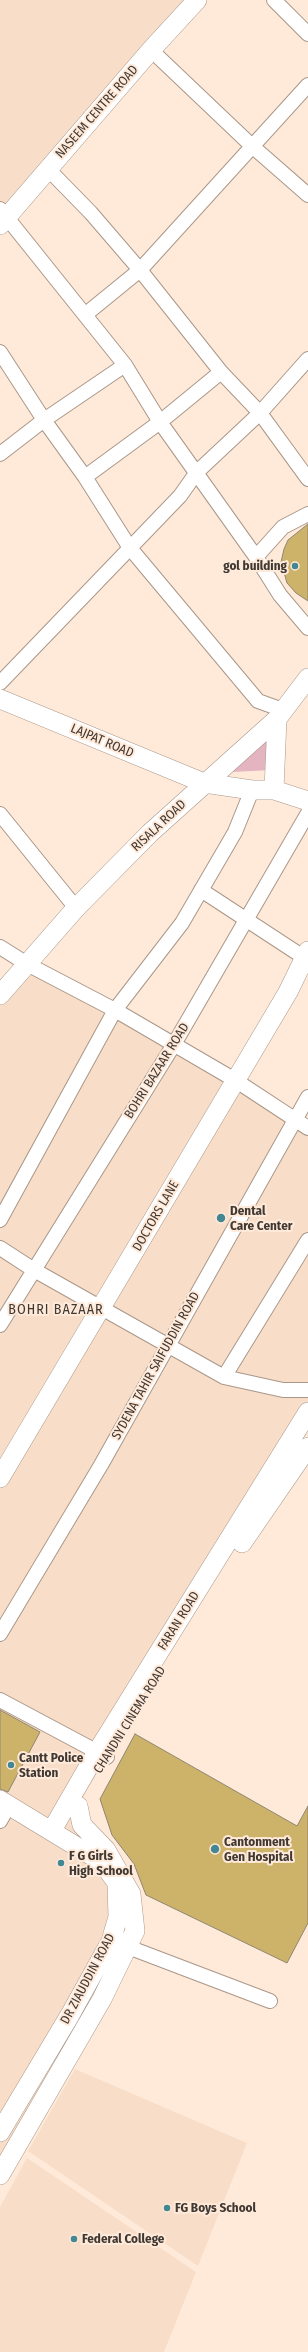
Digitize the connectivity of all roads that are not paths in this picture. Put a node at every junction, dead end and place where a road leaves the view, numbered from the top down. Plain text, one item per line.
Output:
1 (197, 0) edge
2 (274, 0) edge
3 (308, 34) edge
4 (151, 50) junction
5 (308, 85) edge
6 (252, 146) junction
7 (48, 169) junction
8 (308, 195) edge
9 (2, 217) edge
10 (140, 270) junction
11 (86, 314) junction
12 (0, 352) edge
13 (308, 359) edge
14 (125, 365) junction
15 (222, 372) junction
16 (260, 413) junction
17 (44, 420) junction
18 (160, 422) junction
19 (0, 454) edge
20 (197, 472) junction
21 (85, 477) junction
22 (308, 479) edge
23 (308, 514) edge
24 (130, 548) junction
25 (256, 557) junction
26 (308, 628) edge
27 (308, 678) edge
28 (0, 683) edge
29 (0, 699) edge
30 (280, 714) junction
31 (204, 783) junction
32 (252, 790) junction
33 (274, 790) junction
34 (308, 801) edge
35 (308, 813) edge
36 (0, 814) edge
37 (201, 890) junction
38 (76, 908) junction
39 (247, 921) junction
40 (0, 947) edge
41 (307, 956) edge
42 (27, 964) junction
43 (0, 995) edge
44 (115, 1010) junction
45 (173, 1046) junction
46 (235, 1080) junction
47 (308, 1097) edge
48 (294, 1119) junction
49 (308, 1128) edge
50 (0, 1220) edge
51 (308, 1240) edge
52 (0, 1248) edge
53 (34, 1270) junction
54 (103, 1307) junction
55 (0, 1325) edge
56 (167, 1346) junction
57 (224, 1376) junction
58 (308, 1390) edge
59 (308, 1412) edge
60 (308, 1447) edge
61 (0, 1478) edge
62 (0, 1634) edge
63 (0, 1700) edge
64 (102, 1755) junction
65 (5, 1802) edge
66 (78, 1806) junction
67 (0, 1821) edge
68 (57, 1833) junction
69 (128, 1947) junction
70 (270, 2001) dead end
71 (0, 2132) edge
72 (0, 2175) edge

1 - 4 main road, NASEEM CENTRE ROAD
2 - 3 street
4 - 6 street
4 - 7 main road, NASEEM CENTRE ROAD
5 - 6 street
6 - 8 street
6 - 10 street
7 - 9 main road, NASEEM CENTRE ROAD
7 - 10 street
9 - 11 street
10 - 11 street
10 - 15 street
11 - 14 street
12 - 17 street
13 - 16 street
14 - 17 street
14 - 18 street
15 - 16 street
15 - 18 street
16 - 20 street
16 - 22 street
17 - 19 street
17 - 21 street
18 - 20 street
18 - 21 street
20 - 24 street
20 - 25 street
21 - 24 street
23 - 25 street
24 - 28 street
24 - 30 street
25 - 26 street
27 - 30 main road, RISALA ROAD
29 - 31 main road, LAJPAT ROAD
30 - 31 main road, RISALA ROAD
30 - 33 main road
31 - 32 main road, LAJPAT ROAD
31 - 38 main road, RISALA ROAD
32 - 33 main road, LAJPAT ROAD
32 - 37 street
33 - 34 main road, LAJPAT ROAD
35 - 39 street, BOHRI BAZAAR ROAD
36 - 38 street
37 - 39 street
37 - 44 street
38 - 42 main road, RISALA ROAD
39 - 41 street
39 - 45 street, BOHRI BAZAAR ROAD
40 - 42 street
41 - 46 main road, DOCTORS LANE
42 - 43 main road, RISALA ROAD
42 - 44 street
44 - 45 street
44 - 50 street
45 - 46 street
45 - 53 street, BOHRI BAZAAR ROAD
46 - 48 street
46 - 54 main road, DOCTORS LANE
47 - 48 street, SYDENA TAHIR SAIFUDDIN ROAD
48 - 49 street
48 - 56 street, SYDENA TAHIR SAIFUDDIN ROAD
51 - 57 street
52 - 53 street
53 - 54 street
53 - 55 street, BOHRI BAZAAR ROAD
54 - 56 street
54 - 61 main road, DOCTORS LANE
56 - 57 street
56 - 62 street, SYDENA TAHIR SAIFUDDIN ROAD
57 - 58 street
59 - 64 main road, FARAN ROAD
60 - 64 main road, CHANDNI CINEMA ROAD
63 - 64 street
64 - 66 main road, CHANDNI CINEMA ROAD
64 - 68 main road, FARAN ROAD
65 - 67 street
65 - 68 main road, DR ZIAUDDIN ROAD
66 - 68 main road, CHANDNI CINEMA ROAD
66 - 69 main road, DR ZIAUDDIN ROAD
68 - 71 main road, DR ZIAUDDIN ROAD
69 - 70 street
69 - 72 main road, DR ZIAUDDIN ROAD

